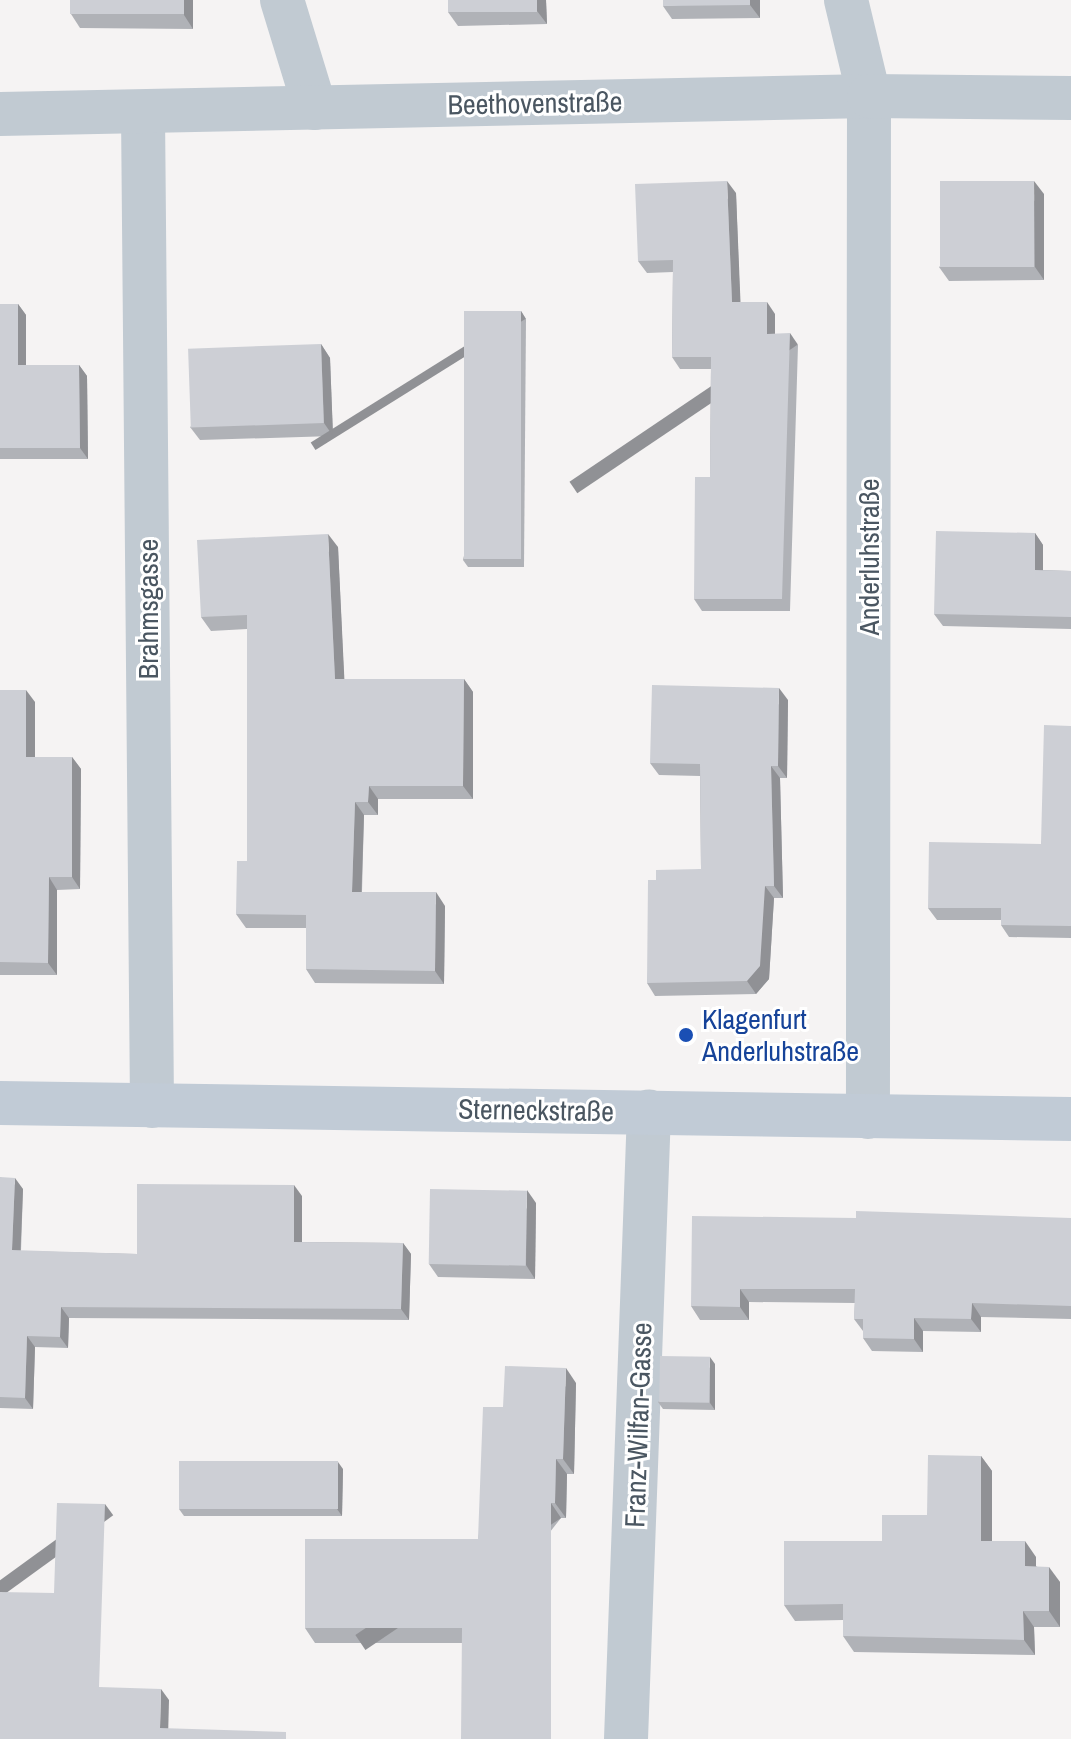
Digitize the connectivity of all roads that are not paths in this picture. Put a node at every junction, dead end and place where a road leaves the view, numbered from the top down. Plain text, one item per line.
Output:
1 (282, 0) edge
2 (846, 0) edge
3 (869, 96) junction
4 (1071, 98) edge
5 (315, 108) junction
6 (143, 113) junction
7 (0, 114) edge
8 (0, 1103) edge
9 (152, 1106) junction
10 (649, 1111) junction
11 (868, 1117) junction
12 (1071, 1119) edge
13 (626, 1739) edge

1 - 5 street
2 - 3 street, Anderluhstraße
3 - 4 street, Beethovenstraße
3 - 5 street, Beethovenstraße
3 - 11 street, Anderluhstraße
5 - 6 street, Beethovenstraße
6 - 7 street, Beethovenstraße
6 - 9 street, Brahmsgasse
8 - 9 street, Sterneckstraße
9 - 10 street, Sterneckstraße
10 - 11 street, Sterneckstraße
10 - 13 street, Franz-Wilfan-Gasse
11 - 12 street, Sterneckstraße

